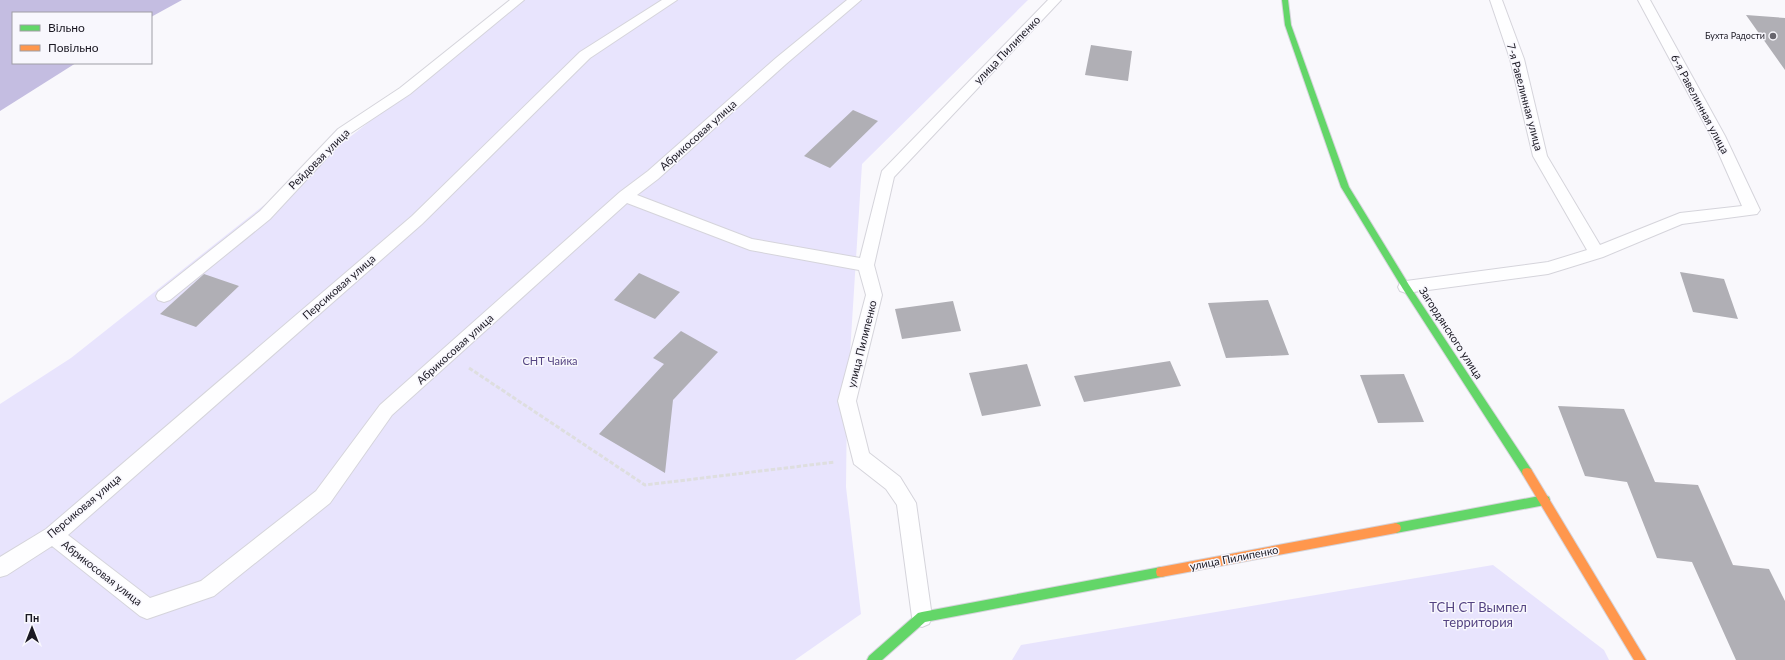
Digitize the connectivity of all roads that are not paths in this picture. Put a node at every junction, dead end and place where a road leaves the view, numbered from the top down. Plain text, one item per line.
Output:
1 (518, 0) edge
2 (671, 0) edge
3 (855, 0) edge
4 (1055, 0) edge
5 (1285, 0) edge
6 (1496, 0) edge
7 (1644, 0) edge
8 (626, 196) junction
9 (1597, 253) junction
10 (866, 264) junction
11 (1406, 287) junction
12 (164, 296) dead end
13 (1545, 500) junction
14 (53, 534) junction
15 (0, 568) edge
16 (922, 617) junction
17 (873, 660) edge
18 (1640, 660) edge

1 - 12 lane, Рейдовая улица
2 - 14 lane, Персиковая улица
3 - 8 lane, Абрикосовая улица
4 - 10 lane, улица Пилипенко
5 - 11 street, Загордянского улица
6 - 9 lane, 7-я Равелинная улица
7 - 9 lane, 6-я Равелинная улица
8 - 10 lane
8 - 14 lane, Абрикосовая улица
9 - 11 lane
10 - 16 lane, улица Пилипенко
11 - 13 street, Загордянского улица
13 - 16 street, улица Пилипенко
13 - 18 street, Загордянского улица
14 - 15 lane, Персиковая улица
16 - 17 street

